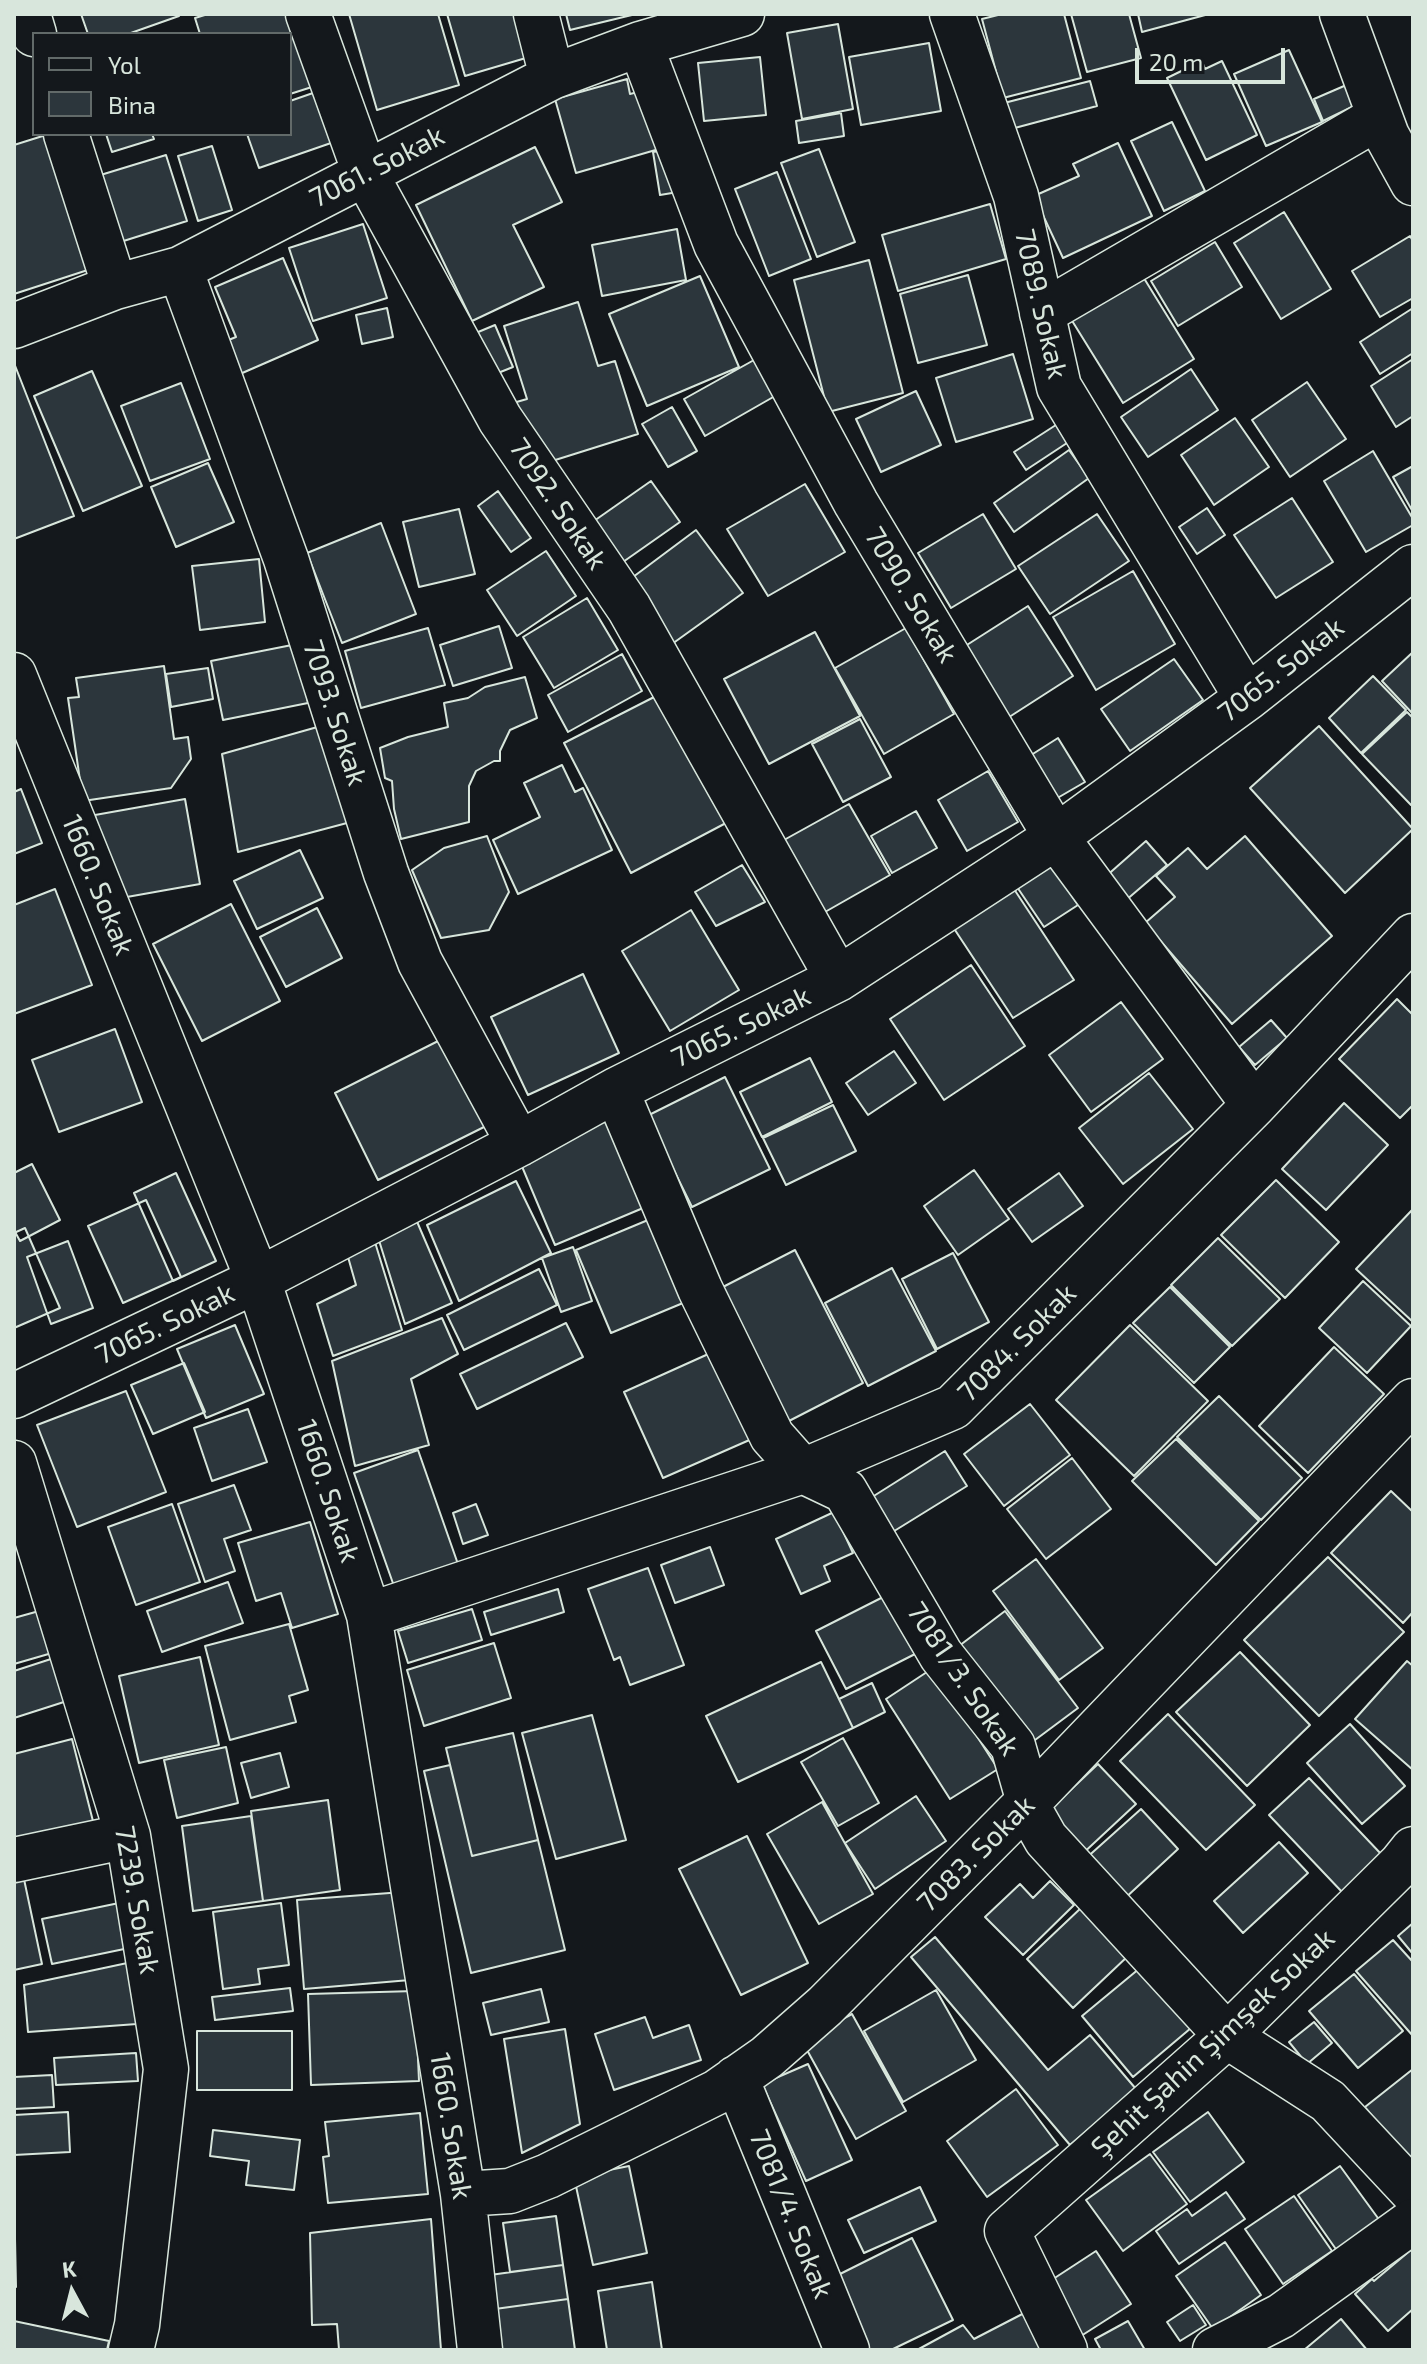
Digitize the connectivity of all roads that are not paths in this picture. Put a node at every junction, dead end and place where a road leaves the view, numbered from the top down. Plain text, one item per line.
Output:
1 (308, 14) edge
2 (536, 14) edge
3 (742, 14) edge
4 (952, 14) edge
5 (1342, 14) edge
6 (640, 44) junction
7 (552, 77) junction
8 (1379, 117) junction
9 (67, 136) edge
10 (365, 173) junction
11 (1413, 183) edge
12 (180, 269) junction
13 (115, 287) junction
14 (1042, 313) junction
15 (14, 326) edge
16 (1413, 567) edge
17 (14, 675) edge
18 (1247, 698) junction
19 (1056, 837) junction
20 (1413, 936) edge
21 (838, 979) junction
22 (616, 1090) junction
23 (1254, 1105) junction
24 (519, 1144) junction
25 (258, 1280) junction
26 (14, 1396) edge
27 (1413, 1401) edge
28 (14, 1463) edge
29 (803, 1471) junction
30 (369, 1615) junction
31 (1029, 1801) junction
32 (128, 1836) junction
33 (1413, 1849) edge
34 (14, 1860) edge
35 (1227, 2036) junction
36 (736, 2078) junction
37 (1413, 2192) edge
38 (463, 2194) junction
39 (1413, 2221) edge
40 (131, 2350) edge
41 (480, 2350) edge
42 (847, 2350) edge
43 (1065, 2350) edge
44 (1215, 2350) edge

1 - 10 street, 7092. Sokak
2 - 7 street
3 - 6 street, 7061. Sokak
4 - 14 street, 7089. Sokak
5 - 8 street
6 - 7 street, 7061. Sokak
6 - 19 street, 7090. Sokak
7 - 10 street, 7061. Sokak
8 - 11 street
8 - 14 street
9 - 13 street
10 - 12 street, 7061. Sokak
10 - 21 street, 7092. Sokak
12 - 13 street, 7061. Sokak
12 - 24 street, 7093. Sokak
13 - 15 street, 7061. Sokak
14 - 18 street, 7089. Sokak
16 - 18 street, 7065. Sokak
17 - 25 street, 1660. Sokak
18 - 19 street, 7065. Sokak
19 - 21 street, 7065. Sokak
19 - 23 street, 7090. Sokak
20 - 23 street, 7084. Sokak
21 - 22 street, 7065. Sokak
22 - 24 street, 7065. Sokak
22 - 29 street, 7081/3. Sokak
23 - 29 street, 7084. Sokak
24 - 25 street, 7065. Sokak
25 - 26 street, 7065. Sokak
25 - 30 street, 1660. Sokak
27 - 31 street, 7083. Sokak
28 - 32 street, 7239. Sokak
29 - 30 street, 7084. Sokak
29 - 31 street, 7081/3. Sokak
30 - 38 street, 1660. Sokak
31 - 35 street, 7081/3. Sokak
31 - 36 street, 7083. Sokak
32 - 34 street
32 - 40 street, 7239. Sokak
33 - 35 street, Şehit Şahin Şimşek Sokak
35 - 37 street, 7081/3. Sokak
35 - 43 street, Şehit Şahin Şimşek Sokak
36 - 38 street, 7083. Sokak
36 - 42 street, 7081/4. Sokak
38 - 41 street, 1660. Sokak
39 - 44 street

